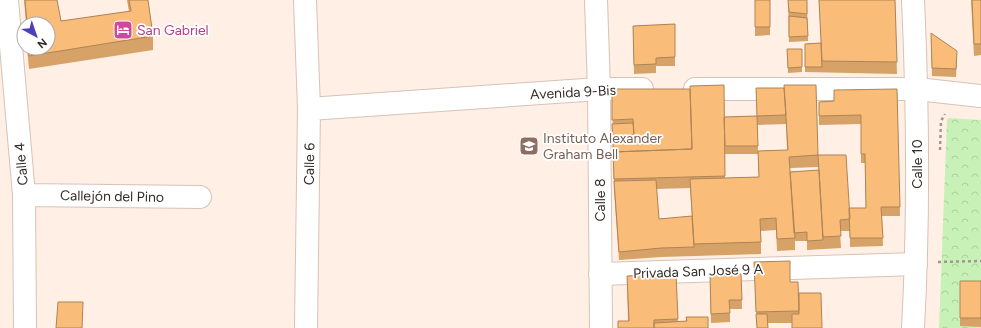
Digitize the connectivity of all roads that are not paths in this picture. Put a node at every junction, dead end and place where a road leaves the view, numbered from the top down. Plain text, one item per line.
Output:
1 (7, 0) edge
2 (305, 0) edge
3 (596, 0) edge
4 (913, 0) edge
5 (599, 89) junction
6 (917, 89) junction
7 (981, 96) edge
8 (309, 108) junction
9 (24, 195) junction
10 (200, 197) dead end
11 (926, 266) junction
12 (600, 274) junction
13 (25, 328) edge
14 (306, 328) edge
15 (601, 328) edge
16 (913, 328) edge

1 - 9 street, Calle 4
2 - 8 street, Calle 6
3 - 5 street, Calle 8
4 - 6 street, Calle 10
5 - 6 street, Avenida 9-Bis
5 - 8 street, Avenida 9-Bis
5 - 12 street, Calle 8
6 - 7 street, Avenida 9-Bis
6 - 11 street, Calle 10
8 - 14 street, Calle 6
9 - 10 street, Callejón del Pino
9 - 13 street, Calle 4
11 - 12 street, Privada San José 9 A
11 - 16 street, Calle 10
12 - 15 street, Calle 8

